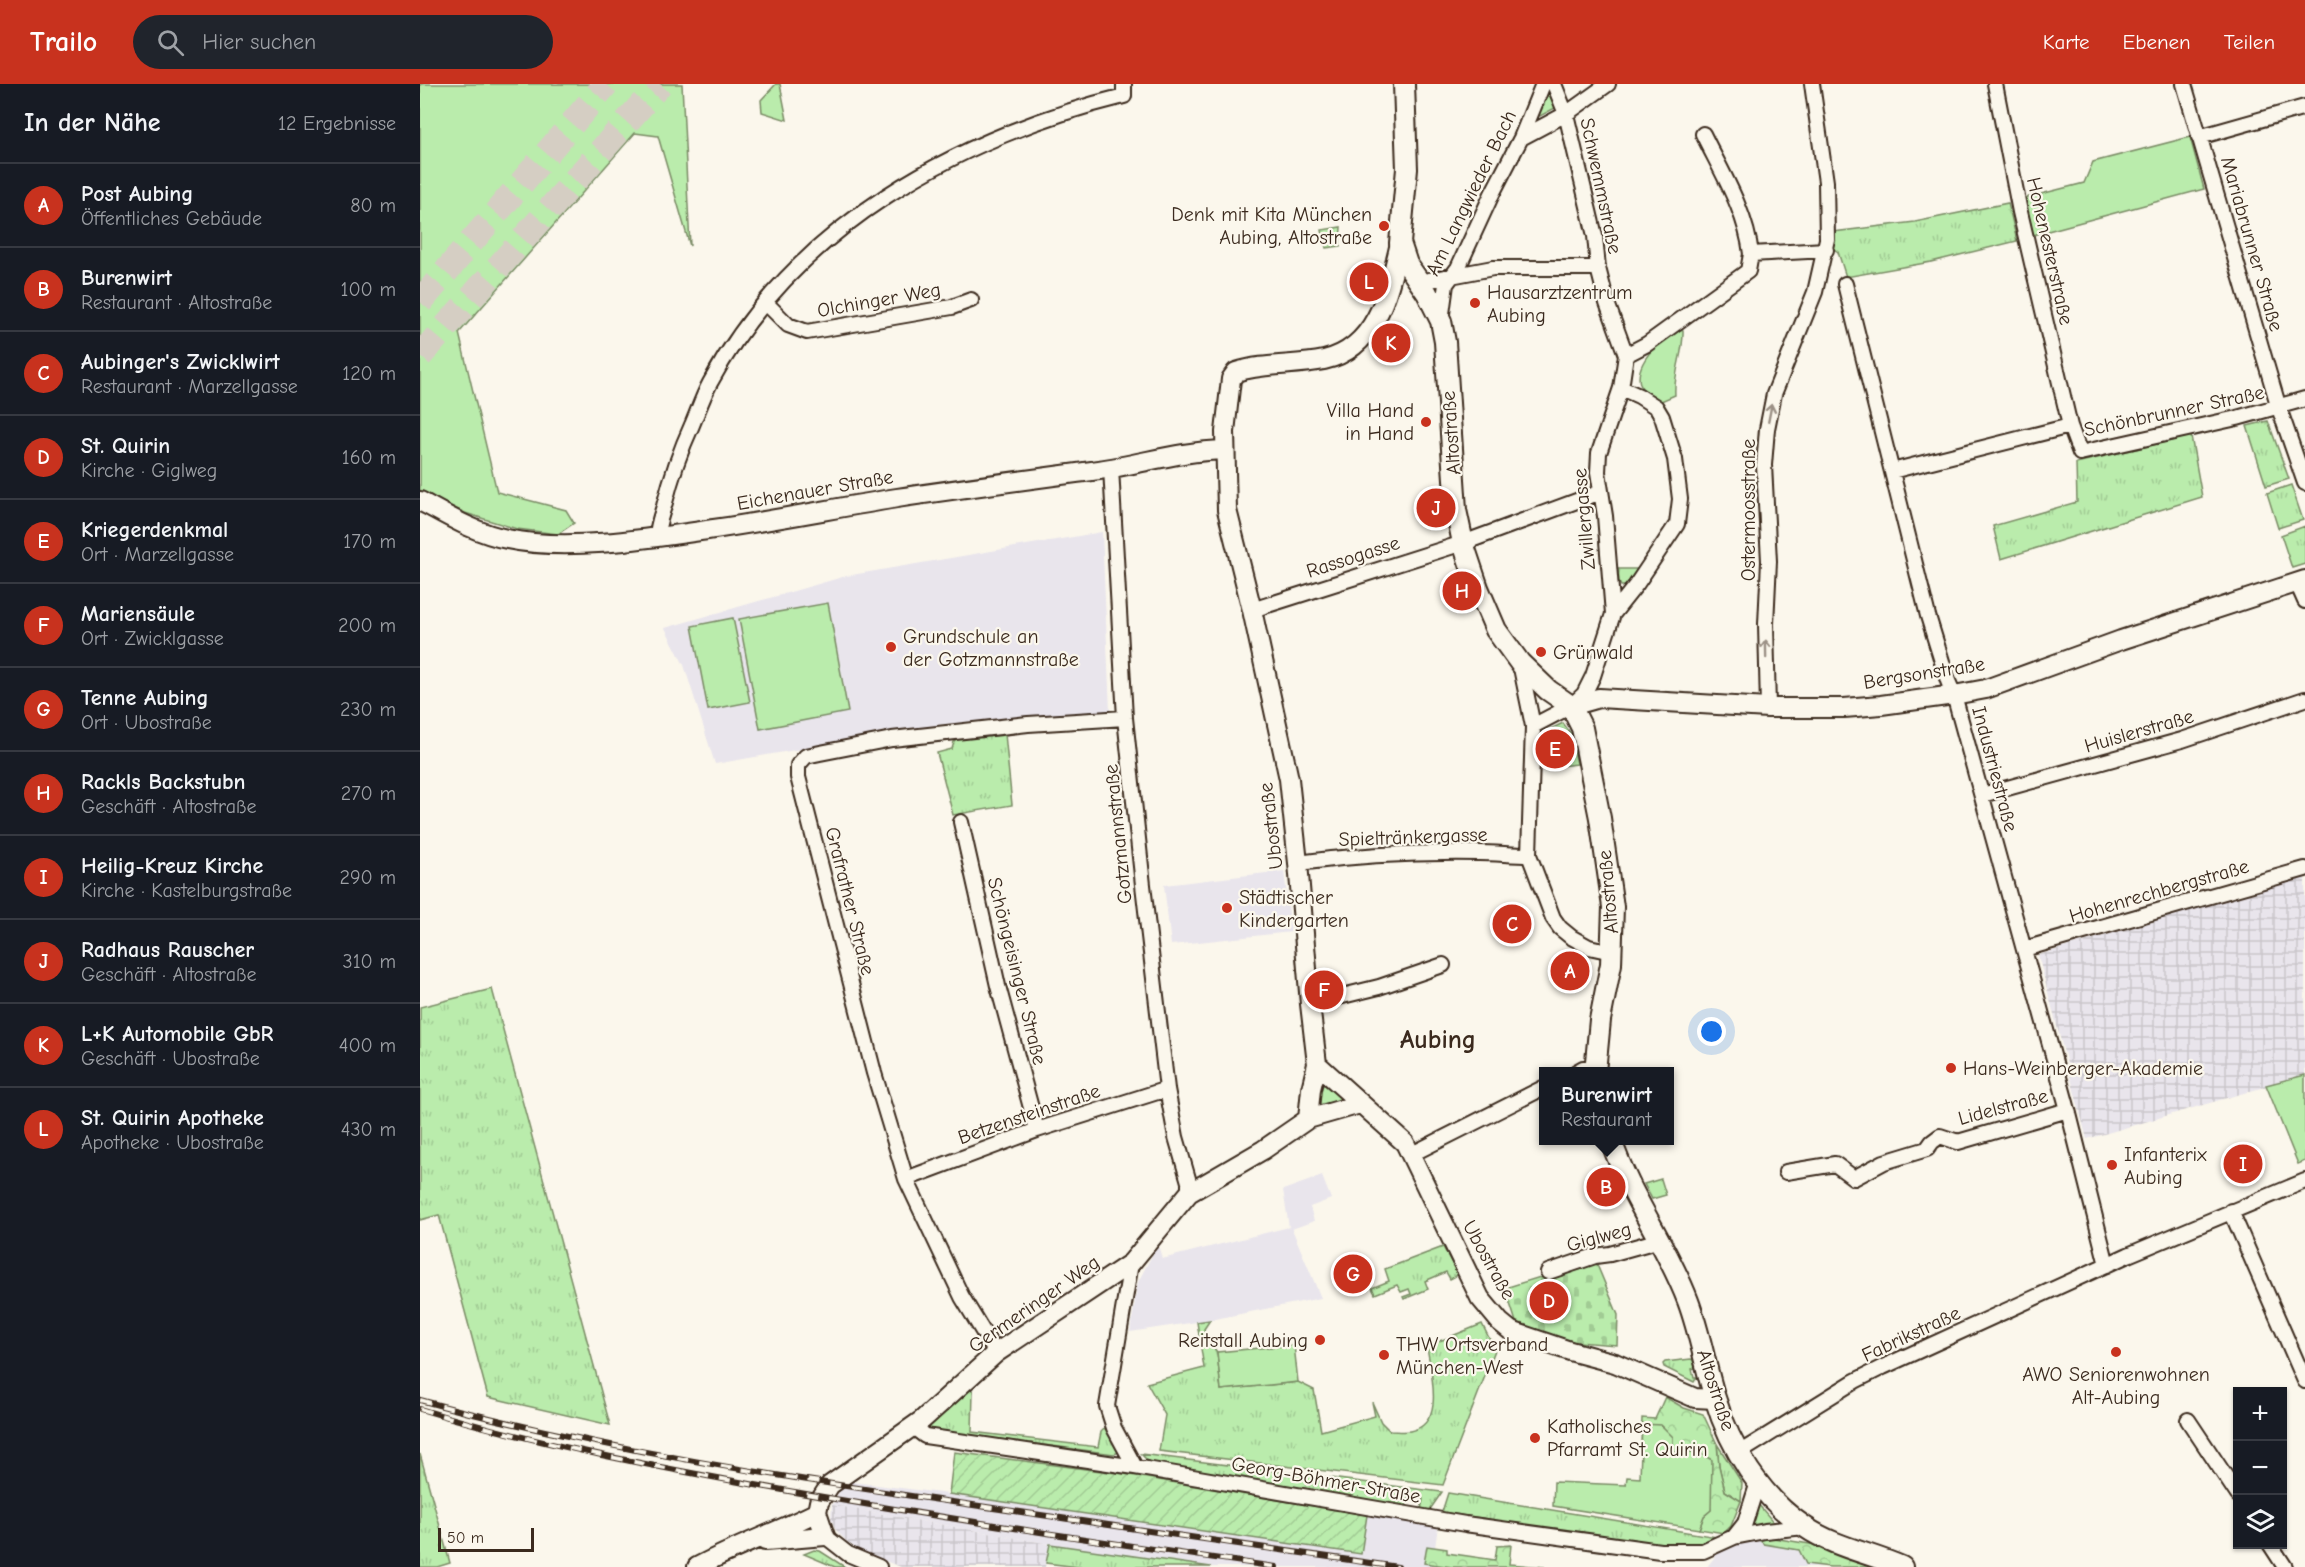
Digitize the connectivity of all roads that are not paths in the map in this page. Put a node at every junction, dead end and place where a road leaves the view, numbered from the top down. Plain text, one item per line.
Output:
1 (1404, 84) edge
2 (1543, 84) edge
3 (1554, 84) edge
4 (1608, 84) edge
5 (1812, 84) edge
6 (1995, 84) edge
7 (2184, 84) edge
8 (1124, 90) edge
9 (2305, 106) edge
10 (1566, 114) junction
11 (1703, 134) dead end
12 (2199, 137) junction
13 (1521, 138) junction
14 (1400, 243) junction
15 (1826, 250) junction
16 (1750, 254) junction
17 (1598, 268) junction
18 (1453, 274) junction
19 (1419, 282) junction
20 (1845, 284) dead end
21 (1389, 289) junction
22 (971, 300) dead end
23 (766, 303) junction
24 (1441, 321) junction
25 (1626, 355) junction
26 (1621, 388) junction
27 (2305, 399) edge
28 (2279, 408) junction
29 (2070, 426) junction
30 (1224, 450) junction
31 (1111, 468) junction
32 (1892, 471) junction
33 (2305, 483) edge
34 (1601, 492) junction
35 (420, 501) edge
36 (657, 537) junction
37 (1463, 543) junction
38 (2301, 582) edge
39 (2305, 601) edge
40 (1252, 610) junction
41 (1613, 614) junction
42 (1520, 663) junction
43 (1954, 695) junction
44 (2305, 699) edge
45 (1571, 706) junction
46 (1768, 708) junction
47 (1125, 718) junction
48 (1533, 726) junction
49 (1982, 795) junction
50 (961, 822) dead end
51 (1529, 855) junction
52 (1299, 863) junction
53 (2305, 869) edge
54 (2024, 949) junction
55 (1612, 952) junction
56 (1443, 965) dead end
57 (1310, 1004) junction
58 (1317, 1064) junction
59 (1590, 1067) edge
60 (1167, 1089) junction
61 (1539, 1090) edge
62 (1360, 1104) junction
63 (2068, 1110) junction
64 (1308, 1119) junction
65 (1037, 1130) junction
66 (1613, 1145) edge
67 (1412, 1154) junction
68 (1786, 1172) dead end
69 (906, 1179) junction
70 (2305, 1181) edge
71 (1189, 1193) junction
72 (2231, 1211) junction
73 (1660, 1240) junction
74 (1131, 1263) junction
75 (2107, 1265) junction
76 (1548, 1272) dead end
77 (996, 1353) junction
78 (2305, 1381) edge
79 (1715, 1399) junction
80 (2188, 1420) dead end
81 (913, 1427) junction
82 (1739, 1453) junction
83 (1135, 1467) junction
84 (1758, 1482) junction
85 (2233, 1488) edge
86 (816, 1512) junction
87 (1805, 1527) junction
88 (825, 1536) junction
89 (1734, 1537) junction
90 (756, 1541) junction
91 (2273, 1549) edge
92 (698, 1567) edge
93 (879, 1567) edge
94 (1902, 1567) edge
95 (2285, 1567) edge

1 - 14 main road, Altostraße
2 - 13 street, Am Langwieder Bach
3 - 10 street, Schwemmstraße
4 - 10 street
5 - 15 street
6 - 29 street, Hohenesterstraße
7 - 12 street, Mariabrunner Straße
8 - 23 street
9 - 12 street
10 - 13 street
10 - 17 street, Schwemmstraße
11 - 16 street
12 - 28 street, Mariabrunner Straße
13 - 18 street, Am Langwieder Bach
14 - 19 main road, Altostraße
14 - 21 street, Ubostraße
15 - 16 street
46 -> 15 street, Ostermoosstraße
16 - 25 street
17 - 18 street
17 - 25 street, Schwemmstraße
18 - 19 street
18 - 24 street, Am Langwieder Bach
19 - 21 street
19 - 24 main road, Altostraße
20 - 32 street, Industriestraße
21 - 30 street, Ubostraße
22 - 23 street, Olchinger Weg
23 - 36 street
24 - 37 main road, Altostraße
25 - 26 street, Schwemmstraße
26 - 34 street, Zwillergasse
26 - 41 street
27 - 28 street, Schönbrunner Straße
28 - 29 street, Schönbrunner Straße
28 - 33 street, Mariabrunner Straße
29 - 32 street, Schönbrunner Straße
30 - 31 street, Eichenauer Straße
30 - 40 street, Ubostraße
31 - 36 street, Eichenauer Straße
31 - 47 street, Gotzmannstraße
32 - 43 street, Industriestraße
34 - 37 street, Rassogasse
34 - 41 street, Zwillergasse
35 - 36 street, Eichenauer Straße
37 - 40 street, Rassogasse
37 - 42 main road, Altostraße
38 - 39 street
38 - 43 street, Bergsonstraße
40 - 52 street, Ubostraße
41 - 45 street
42 - 45 main road, Altostraße
42 - 48 street
43 - 46 street, Bergsonstraße
43 - 49 street, Industriestraße
44 - 49 street, Huislerstraße
45 - 46 street, Bergsonstraße
45 - 48 street
45 - 55 main road, Altostraße
47 - 60 street, Gotzmannstraße
47 - 69 street, Grafrather Straße
48 - 51 street
49 - 54 street, Industriestraße
50 - 65 street, Schöngeisinger Straße
51 - 52 street, Spieltränkergasse
51 - 55 street
52 - 57 street, Ubostraße
53 - 54 street, Hohenrechbergstraße
54 - 63 street, Industriestraße
55 - 59 main road, Altostraße
56 - 57 street
57 - 58 street, Ubostraße
58 - 62 street, Ubostraße
58 - 64 street
60 - 65 street, Betzensteinstraße
60 - 71 street, Gotzmannstraße
61 - 67 street
62 - 64 street, Germeringer Weg
62 - 67 street, Ubostraße
63 - 68 street, Lidelstraße
63 - 75 street, Industriestraße
64 - 71 street, Germeringer Weg
65 - 69 street, Betzensteinstraße
66 - 73 main road, Altostraße
67 - 79 street, Ubostraße
69 - 77 street, Grafrather Straße
70 - 72 street, Fabrikstraße
71 - 74 street, Germeringer Weg
72 - 75 street, Fabrikstraße
72 - 78 street
73 - 76 street, Giglweg
73 - 79 main road, Altostraße
74 - 77 street, Germeringer Weg
74 - 83 street
75 - 82 street, Fabrikstraße
77 - 81 street, Germeringer Weg
79 - 82 main road, Altostraße
80 - 85 street
81 - 83 street, Georg-Böhmer-Straße
81 - 86 street, Germeringer Weg
82 - 84 main road, Altostraße
83 - 89 street, Georg-Böhmer-Straße
84 - 87 main road, Altostraße
84 - 89 street
86 - 88 street
86 - 90 street
87 - 89 street, Georg-Böhmer-Straße
87 - 94 main road, Altostraße
88 - 90 street
88 - 93 street
90 - 92 street
91 - 95 street

